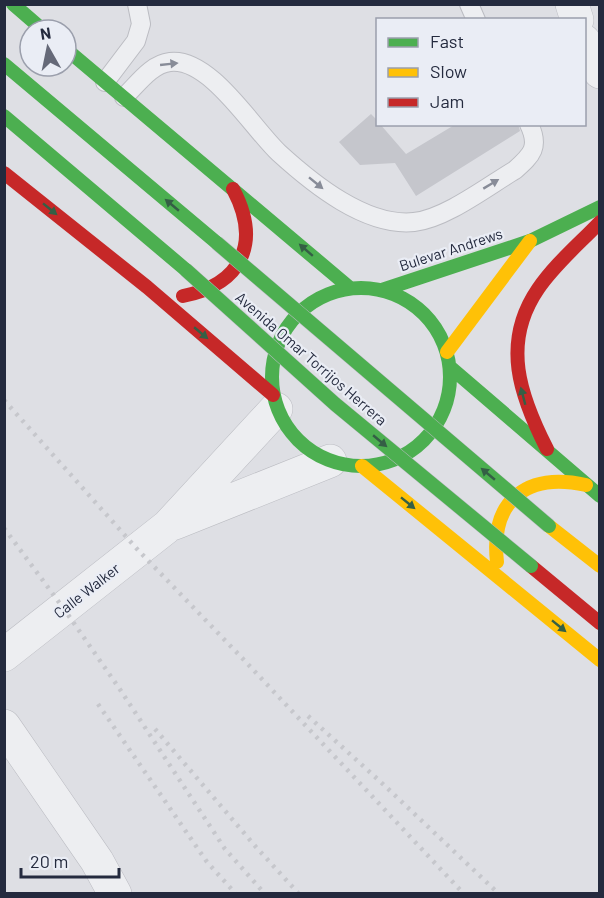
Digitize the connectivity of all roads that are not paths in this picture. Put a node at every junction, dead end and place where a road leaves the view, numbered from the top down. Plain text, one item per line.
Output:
1 (13, 4) edge
2 (137, 4) edge
3 (469, 4) edge
4 (29, 18) edge
5 (475, 18) edge
6 (586, 43) edge
7 (78, 59) edge
8 (4, 64) edge
9 (600, 72) edge
10 (105, 82) junction
11 (124, 97) junction
12 (4, 116) edge
13 (530, 126) edge
14 (4, 173) edge
15 (232, 187) junction
16 (600, 207) edge
17 (600, 222) edge
18 (530, 242) junction
19 (147, 287) junction
20 (350, 288) junction
21 (382, 290) junction
22 (447, 352) junction
23 (450, 368) junction
24 (275, 402) junction
25 (547, 449) junction
26 (330, 461) junction
27 (362, 466) junction
28 (586, 485) junction
29 (600, 496) edge
30 (168, 526) junction
31 (600, 566) edge
32 (510, 586) junction
33 (600, 623) edge
34 (4, 655) edge
35 (600, 660) edge
36 (4, 726) edge
37 (115, 894) edge

1 - 4 main road
2 - 10 lane
3 - 5 lane
6 - 9 street
7 - 10 main road
31 -> 8 main road, Avenida Omar Torrijos Herrera, bridge
10 - 11 main road
11 -> 13 lane
11 - 15 main road
12 -> 33 main road, Avenida Omar Torrijos Herrera, bridge
14 -> 19 main road
15 - 19 main road
20 -> 15 main road
16 - 18 main road, Bulevar Andrews
25 -> 17 main road
18 - 21 main road, Bulevar Andrews
18 - 22 main road, Bulevar Andrews
19 -> 24 main road
20 - 21 main road
20 - 24 main road
21 - 22 main road
22 - 23 main road
23 - 25 main road
23 - 27 main road
24 - 26 main road
24 - 30 street, Calle Walker
25 - 28 main road
26 - 27 main road
26 - 30 street, Calle Walker
27 -> 32 main road
28 - 29 main road
28 - 32 main road
30 - 34 street, Calle Walker
32 -> 35 main road
36 - 37 street

